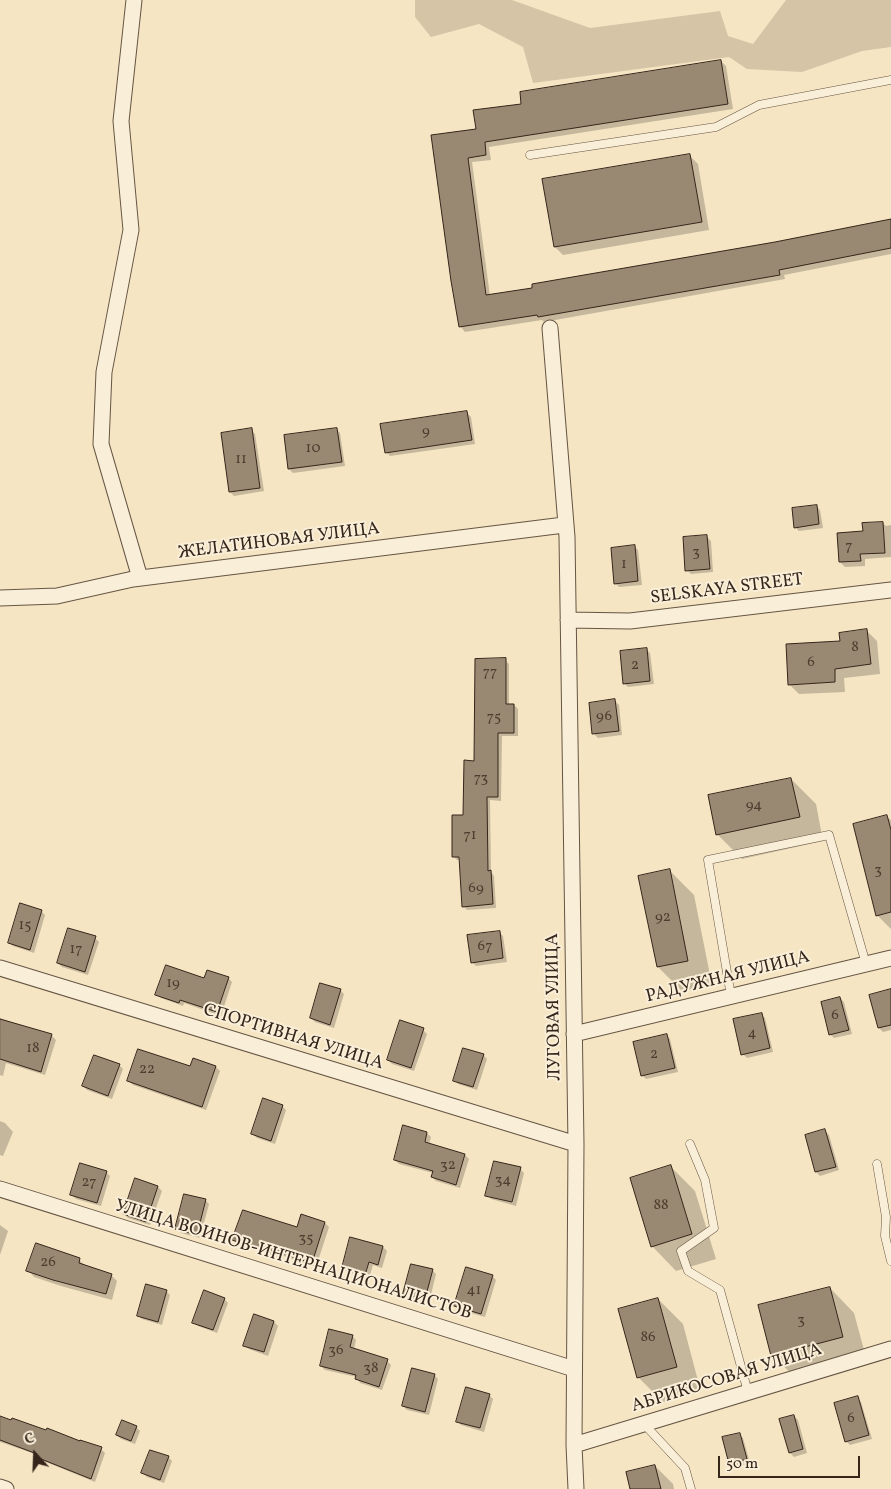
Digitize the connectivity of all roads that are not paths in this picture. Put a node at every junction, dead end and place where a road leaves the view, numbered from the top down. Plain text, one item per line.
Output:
1 (134, 0) edge
2 (891, 80) edge
3 (530, 155) dead end
4 (550, 328) dead end
5 (564, 525) junction
6 (140, 578) junction
7 (891, 590) edge
8 (0, 598) edge
9 (568, 620) junction
10 (891, 958) edge
11 (866, 964) junction
12 (0, 968) edge
13 (732, 996) junction
14 (574, 1034) junction
15 (576, 1144) junction
16 (690, 1144) dead end
17 (877, 1164) dead end
18 (0, 1189) edge
19 (891, 1261) edge
20 (891, 1349) edge
21 (574, 1368) junction
22 (748, 1392) junction
23 (644, 1424) junction
24 (574, 1445) junction
25 (0, 1487) edge
26 (6, 1489) edge
27 (576, 1489) edge
28 (691, 1489) edge

1 - 6 street
2 - 3 lane
4 - 5 street, ЛУГОВАЯ УЛИЦА
5 - 6 street, ЖЕЛАТИНОВАЯ УЛИЦА
5 - 9 street, ЛУГОВАЯ УЛИЦА
6 - 8 street, ЖЕЛАТИНОВАЯ УЛИЦА
7 - 9 street, SELSKAYA STREET
9 - 14 street, ЛУГОВАЯ УЛИЦА
10 - 11 street, РАДУЖНАЯ УЛИЦА
11 - 13 street, РАДУЖНАЯ УЛИЦА
11 - 13 lane
12 - 15 street, СПОРТИВНАЯ УЛИЦА
13 - 14 street, РАДУЖНАЯ УЛИЦА
14 - 15 street, ЛУГОВАЯ УЛИЦА
15 - 21 street, ЛУГОВАЯ УЛИЦА
16 - 22 lane
17 - 19 lane
18 - 21 street, УЛИЦА ВОИНОВ-ИНТЕРНАЦИОНАЛИСТОВ
20 - 22 street, АБРИКОСОВАЯ УЛИЦА
21 - 24 street, ЛУГОВАЯ УЛИЦА
22 - 23 street, АБРИКОСОВАЯ УЛИЦА
23 - 24 street, АБРИКОСОВАЯ УЛИЦА
23 - 28 lane
24 - 27 street, ЛУГОВАЯ УЛИЦА
25 - 26 street

